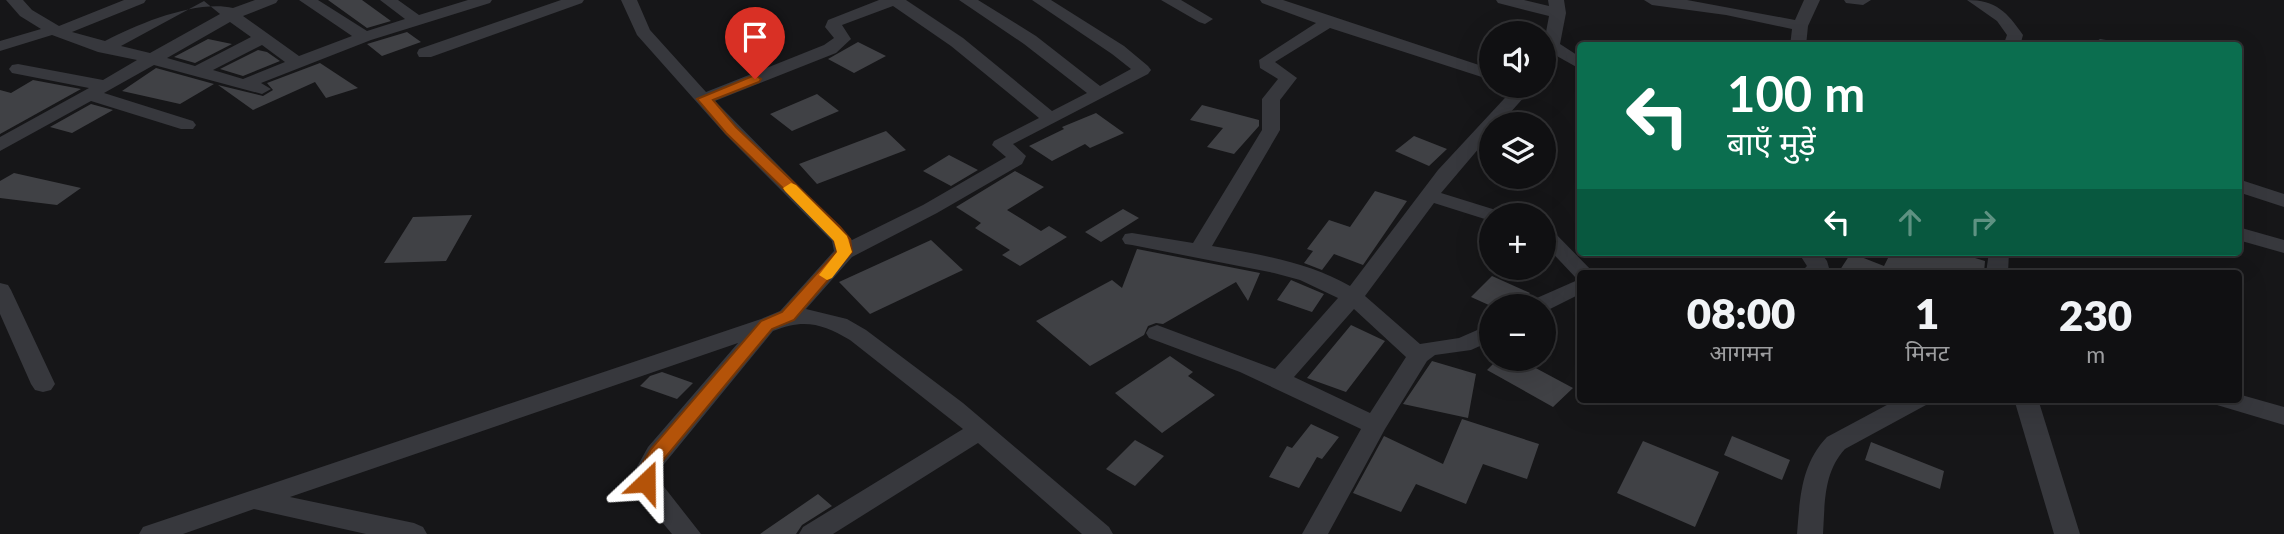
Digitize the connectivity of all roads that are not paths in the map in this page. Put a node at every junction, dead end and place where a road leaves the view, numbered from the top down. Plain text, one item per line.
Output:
1 (14, 0) edge
2 (197, 0) edge
3 (211, 0) edge
4 (270, 0) edge
5 (307, 0) edge
6 (415, 0) edge
7 (484, 0) edge
8 (576, 0) edge
9 (629, 0) edge
10 (895, 0) edge
11 (967, 0) edge
12 (1040, 0) edge
13 (1170, 0) edge
14 (1268, 0) edge
15 (1504, 0) edge
16 (1652, 0) edge
17 (1812, 0) edge
18 (1852, 0) edge
19 (1863, 0) edge
20 (1975, 0) edge
21 (130, 1) edge
22 (392, 3) edge
23 (1557, 6) edge
24 (232, 14) junction
25 (1205, 19) dead end
26 (417, 21) junction
27 (1328, 22) junction
28 (1800, 26) junction
29 (56, 31) junction
30 (365, 37) junction
31 (263, 38) junction
32 (1798, 42) edge
33 (2012, 42) edge
34 (0, 46) edge
35 (104, 48) junction
36 (425, 53) dead end
37 (1556, 55) edge
38 (151, 60) junction
39 (297, 63) junction
40 (1577, 63) edge
41 (18, 69) dead end
42 (198, 71) junction
43 (1479, 71) edge
44 (108, 86) junction
45 (1098, 93) junction
46 (91, 95) junction
47 (1514, 98) edge
48 (704, 99) junction
49 (1051, 119) junction
50 (187, 125) dead end
51 (0, 145) edge
52 (2242, 186) edge
53 (1429, 195) junction
54 (2284, 201) edge
55 (1479, 211) edge
56 (2242, 234) edge
57 (1132, 239) dead end
58 (1556, 245) edge
59 (2284, 247) edge
60 (845, 252) junction
61 (1198, 252) junction
62 (1580, 270) edge
63 (1577, 286) edge
64 (0, 290) edge
65 (1353, 297) junction
66 (1556, 297) edge
67 (777, 320) junction
68 (1157, 333) dead end
69 (1479, 338) edge
70 (1419, 355) junction
71 (1278, 380) junction
72 (43, 384) dead end
73 (2284, 396) edge
74 (1911, 403) edge
75 (2027, 403) edge
76 (2239, 403) edge
77 (2284, 408) edge
78 (2284, 416) edge
79 (1375, 425) junction
80 (979, 431) junction
81 (256, 500) junction
82 (152, 534) edge
83 (414, 534) edge
84 (688, 534) edge
85 (812, 534) edge
86 (1100, 534) edge
87 (1315, 534) edge
88 (1810, 534) edge
89 (2067, 534) edge

1 - 29 street
2 - 35 street
3 - 24 street
4 - 24 street
5 - 30 street
6 - 22 street
7 - 26 street
8 - 36 street
9 - 48 street
10 - 48 street
10 - 49 street
11 - 45 street
12 - 45 street
13 - 25 street
14 - 27 street
15 - 23 street
16 - 28 street
17 - 28 street
18 - 19 street
20 - 33 street
21 - 29 street
22 - 26 street
24 - 31 street
24 - 38 street
26 - 30 street
27 - 43 street
27 - 61 street
28 - 32 street
29 - 34 street
29 - 35 street
30 - 39 street
31 - 39 street
31 - 42 street
35 - 38 street
37 - 40 street
38 - 42 street
38 - 44 street
39 - 42 street
41 - 44 street
44 - 46 street
45 - 49 street
46 - 50 street
46 - 51 street
47 - 53 street
48 - 60 street
49 - 60 street
52 - 54 street
53 - 55 street
53 - 65 street
56 - 59 street
57 - 61 street
58 - 62 street
60 - 67 street
61 - 65 street
63 - 66 street
64 - 72 street
65 - 70 street
65 - 71 street
67 - 80 street
67 - 81 street
67 - 84 street
68 - 71 street
69 - 70 street
70 - 79 street
71 - 79 street
73 - 77 street
74 - 88 street
75 - 89 street
76 - 78 street
79 - 87 street
80 - 85 street
80 - 86 street
81 - 82 street
81 - 83 street

